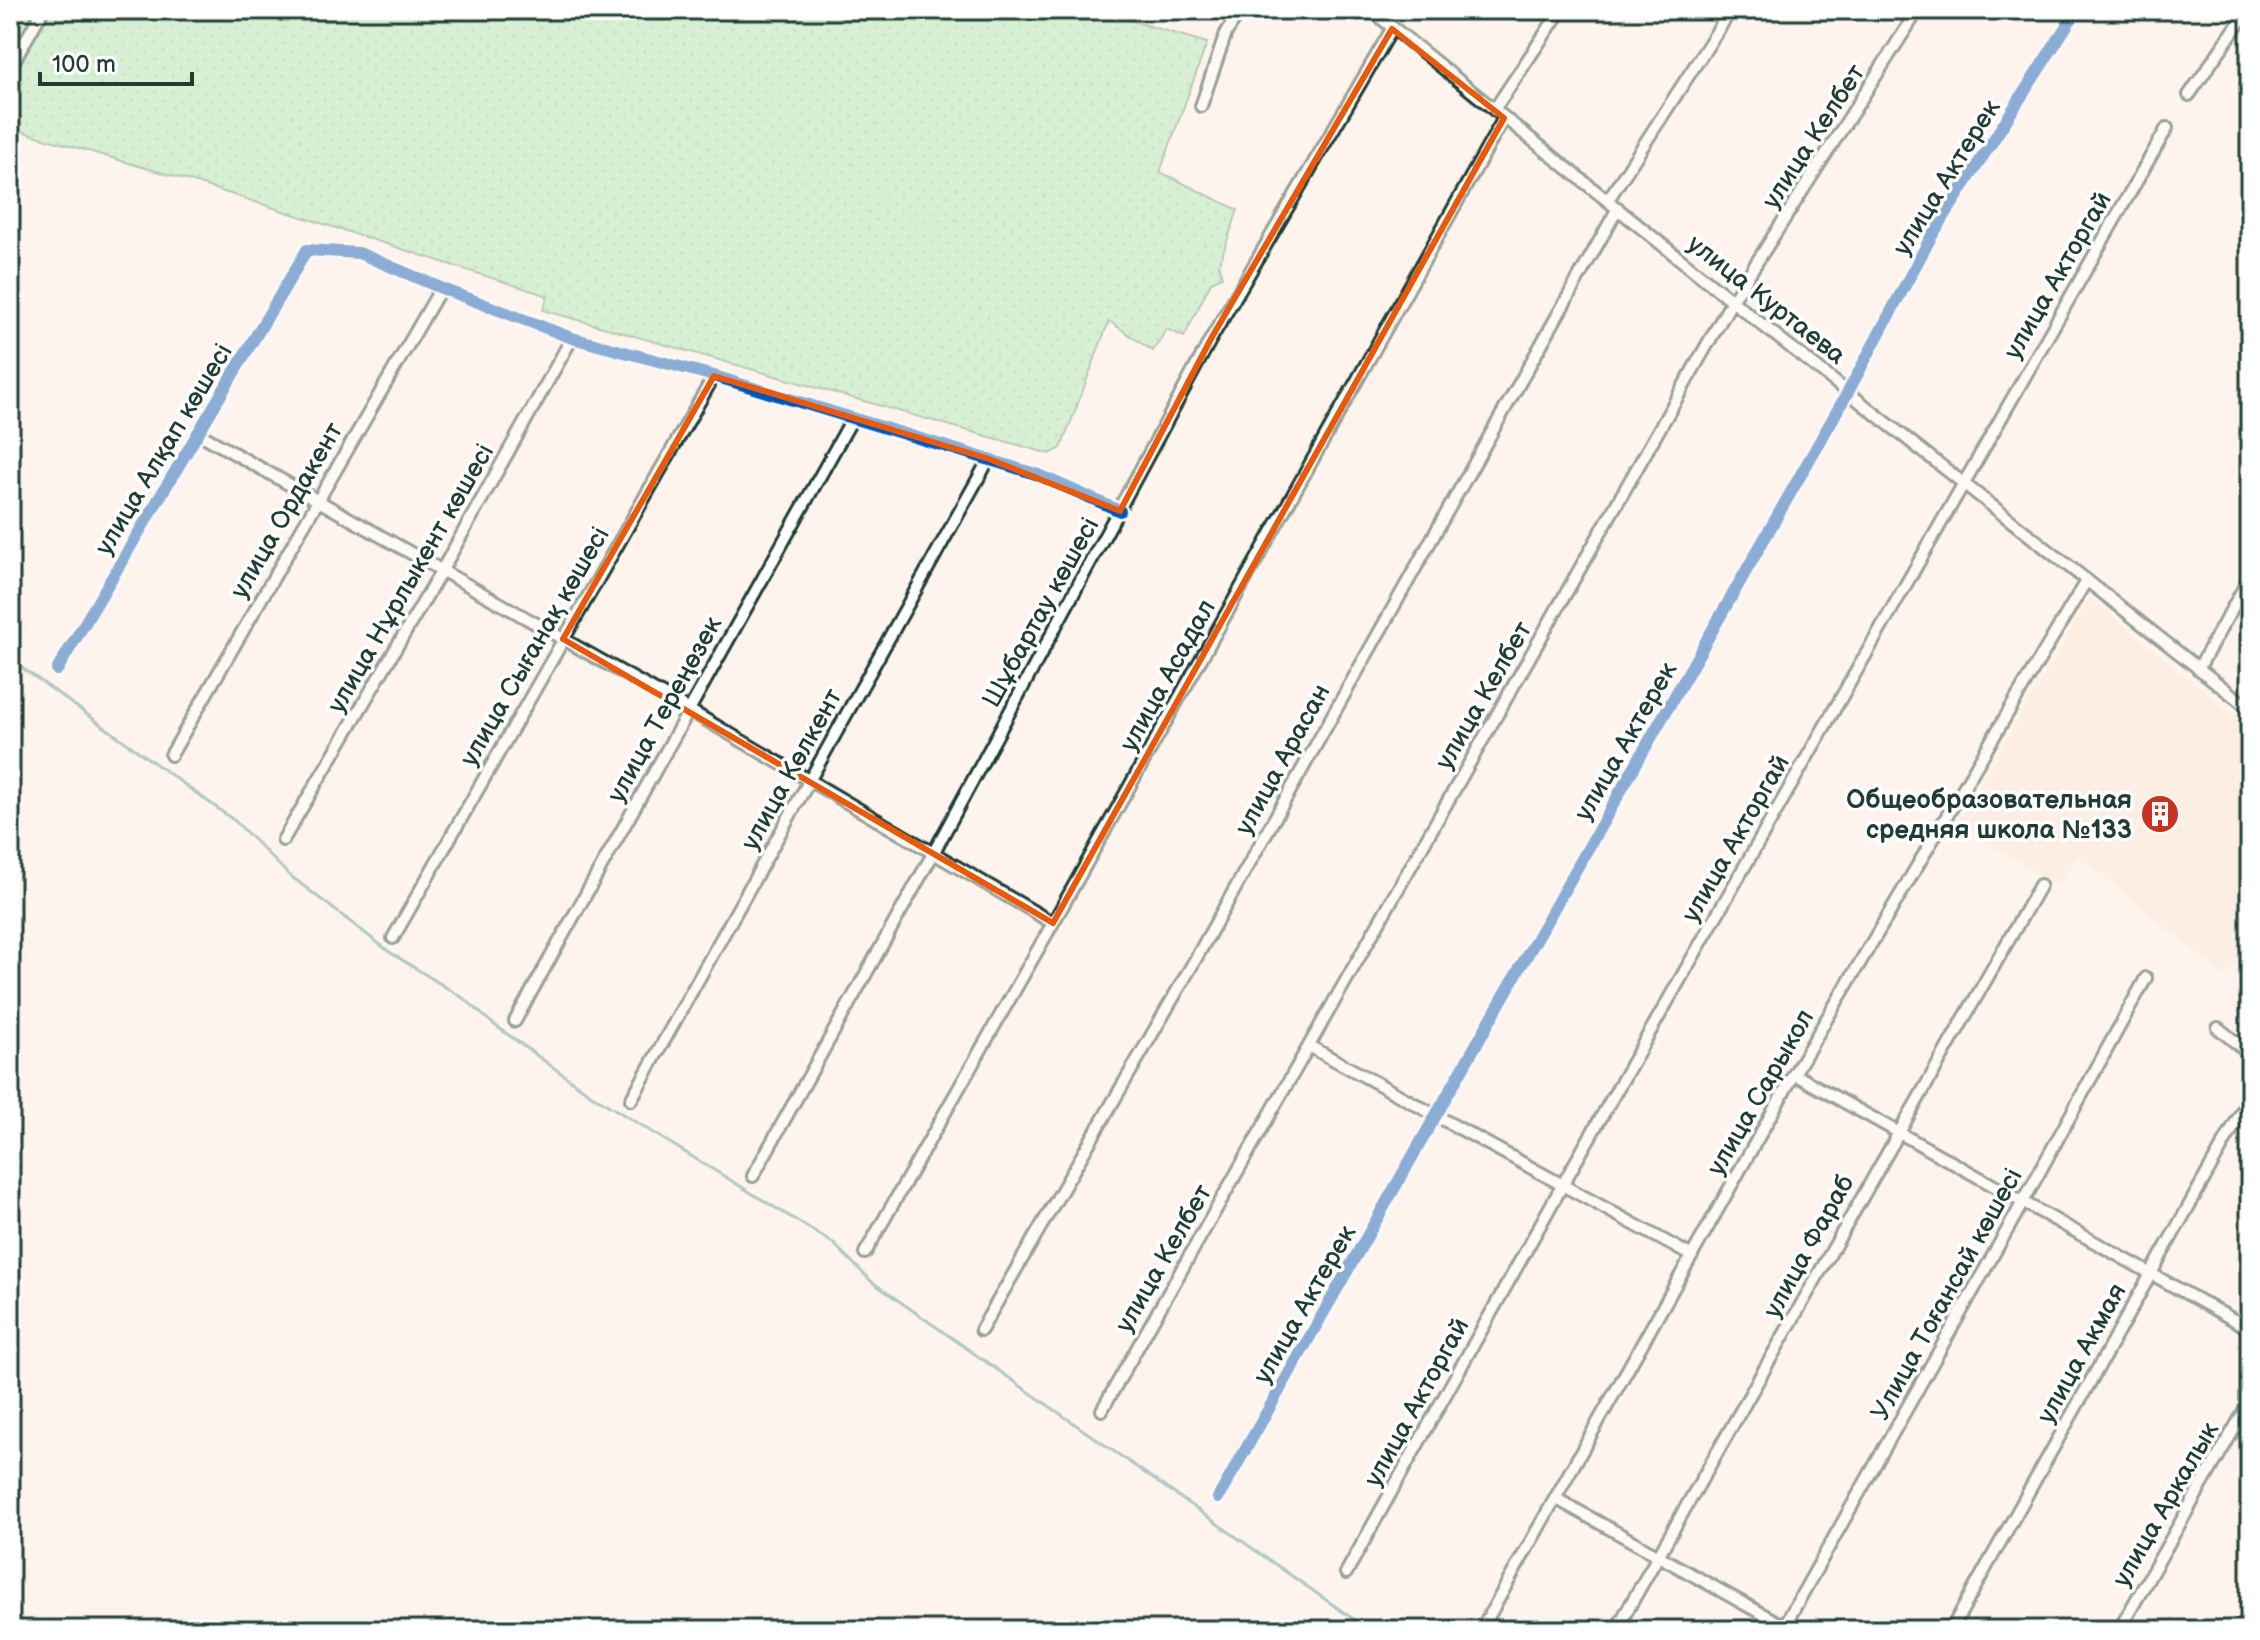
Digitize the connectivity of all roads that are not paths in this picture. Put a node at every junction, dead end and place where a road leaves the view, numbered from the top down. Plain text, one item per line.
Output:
1 (43, 10) edge
2 (1241, 10) edge
3 (1371, 10) edge
4 (1390, 10) edge
5 (1561, 10) edge
6 (1731, 10) edge
7 (1918, 10) edge
8 (2077, 10) edge
9 (2248, 10) edge
10 (1383, 20) junction
11 (1392, 29) junction
12 (10, 68) edge
13 (2189, 95) dead end
14 (1201, 106) dead end
15 (1494, 110) junction
16 (1504, 118) junction
17 (2167, 128) dead end
18 (1613, 204) junction
19 (441, 288) junction
20 (1732, 301) junction
21 (572, 338) junction
22 (714, 376) junction
23 (1848, 392) junction
24 (852, 419) junction
25 (198, 433) junction
26 (989, 459) junction
27 (1962, 484) junction
28 (316, 501) junction
29 (1120, 511) junction
30 (442, 570) junction
31 (2250, 577) edge
32 (2086, 581) junction
33 (563, 639) junction
34 (2198, 669) junction
35 (57, 670) dead end
36 (2250, 709) edge
37 (689, 710) junction
38 (171, 755) dead end
39 (810, 780) junction
40 (283, 840) dead end
41 (934, 852) junction
42 (2040, 885) dead end
43 (1053, 923) junction
44 (393, 938) dead end
45 (2146, 978) dead end
46 (515, 1021) dead end
47 (2218, 1028) dead end
48 (1309, 1046) junction
49 (2250, 1054) edge
50 (1794, 1074) junction
51 (2250, 1097) edge
52 (631, 1100) dead end
53 (1437, 1116) junction
54 (1897, 1132) junction
55 (753, 1176) dead end
56 (1563, 1184) junction
57 (2023, 1202) junction
58 (865, 1253) dead end
59 (1692, 1256) junction
60 (2151, 1272) junction
61 (2250, 1329) edge
62 (981, 1330) dead end
63 (2250, 1401) edge
64 (1102, 1410) dead end
65 (1218, 1498) dead end
66 (1555, 1498) junction
67 (1658, 1556) junction
68 (1346, 1573) dead end
69 (1786, 1629) edge
70 (1481, 1630) edge
71 (1616, 1630) edge
72 (1951, 1630) edge
73 (2119, 1630) edge

1 - 12 street
2 - 14 street
3 - 10 street, улица Куртаева
4 - 10 street
5 - 15 street
6 - 18 street, улица Арасан
7 - 20 street, улица Келбет
8 - 23 street, улица Актерек
9 - 13 street
10 - 11 street, улица Куртаева
11 - 15 street, улица Куртаева
11 - 29 street, Шұбартау көшесі
15 - 16 street, улица Куртаева
16 - 18 street, улица Куртаева
16 - 43 street, улица Асадал
17 - 27 street, улица Акторгай
18 - 20 street, улица Куртаева
18 - 62 street, улица Арасан
19 - 21 street
19 - 25 street, улица Алқап көшесі
19 - 28 street, улица Ордакент
20 - 23 street, улица Куртаева
20 - 48 street, улица Келбет
21 - 22 street
21 - 30 street, улица Нұрлыкент көшесі
22 - 24 street
22 - 33 street, улица Сығанақ көшесі
23 - 27 street, улица Куртаева
23 - 53 street, улица Актерек
24 - 26 street
24 - 37 street, улица Тереңөзек
25 - 28 street
25 - 35 street, улица Алқап көшесі
26 - 29 street
26 - 39 street, улица Көлкент
27 - 32 street, улица Куртаева
27 - 56 street, улица Акторгай
28 - 30 street
28 - 38 street, улица Ордакент
29 - 41 street, Шұбартау көшесі
30 - 33 street
30 - 40 street, улица Нұрлыкент көшесі
31 - 34 street
32 - 34 street, улица Куртаева
32 - 50 street, улица Сарыкол
33 - 37 street
33 - 44 street, улица Сығанақ көшесі
34 - 36 street, улица Куртаева
37 - 39 street
37 - 46 street, улица Тереңөзек
39 - 41 street
39 - 52 street, улица Көлкент
41 - 43 street
41 - 55 street, Шұбартау көшесі
42 - 54 street, улица Фараб
43 - 58 street, улица Асадал
45 - 57 street, Улица Тоғансай көшесі
47 - 49 street
48 - 53 street
48 - 64 street, улица Келбет
50 - 54 street
50 - 59 street, улица Сарыкол
51 - 60 street, улица Акмая
53 - 56 street
53 - 65 street, улица Актерек
54 - 57 street
54 - 67 street, улица Фараб
56 - 59 street
56 - 68 street, улица Акторгай
57 - 60 street
57 - 69 street, Улица Тоғансай көшесі
59 - 66 street, улица Сарыкол
60 - 61 street
60 - 72 street, улица Акмая
63 - 73 street, улица Аркалык
66 - 67 street
66 - 70 street, улица Сарыкол
67 - 69 street
67 - 71 street, улица Фараб

